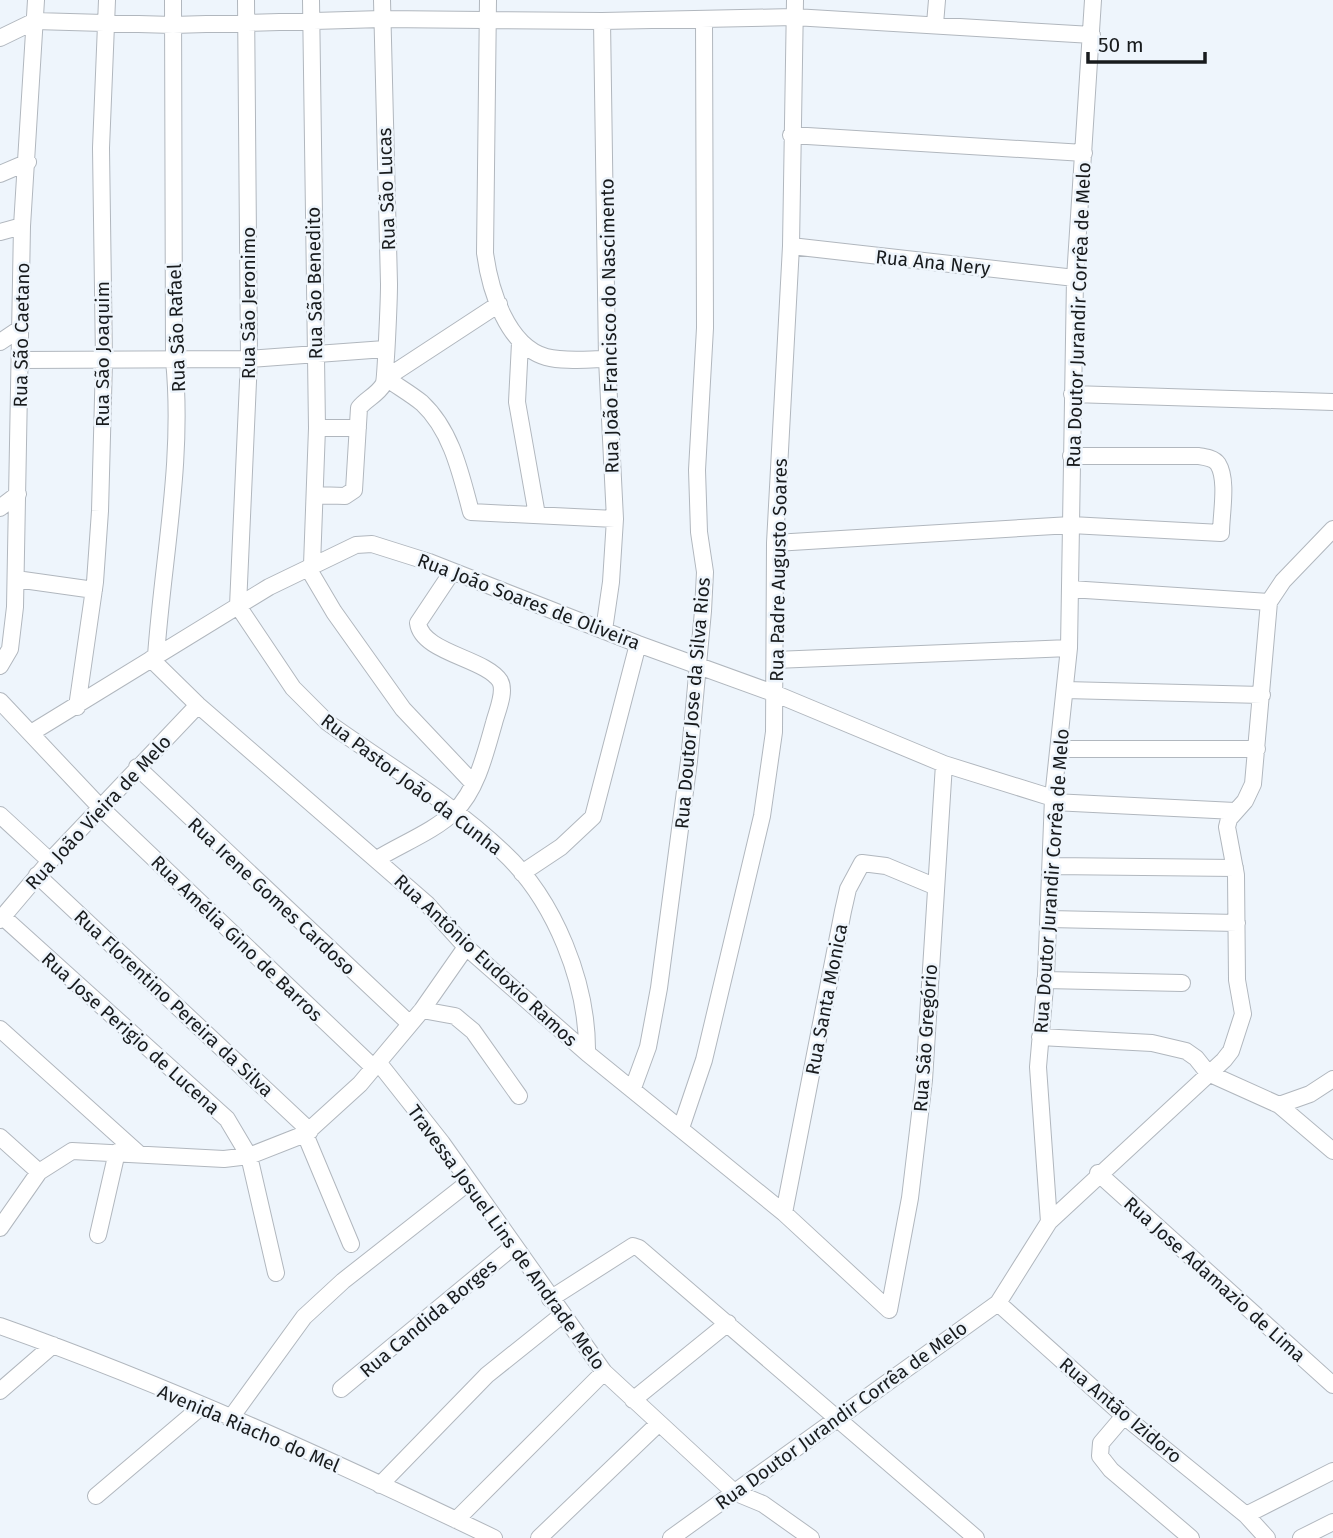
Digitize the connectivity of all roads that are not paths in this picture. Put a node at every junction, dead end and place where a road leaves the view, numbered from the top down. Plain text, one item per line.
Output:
1 (36, 0) edge
2 (107, 0) edge
3 (173, 0) edge
4 (246, 0) edge
5 (311, 0) edge
6 (382, 0) edge
7 (488, 0) edge
8 (795, 0) edge
9 (937, 0) edge
10 (1093, 0) edge
11 (794, 17) junction
12 (382, 19) junction
13 (704, 19) junction
14 (35, 21) junction
15 (488, 21) junction
16 (602, 21) junction
17 (311, 22) junction
18 (107, 24) junction
19 (246, 24) junction
20 (935, 24) junction
21 (173, 25) junction
22 (1092, 35) junction
23 (0, 37) edge
24 (791, 135) junction
25 (1084, 153) junction
26 (28, 162) junction
27 (0, 174) edge
28 (22, 226) junction
29 (0, 232) edge
30 (790, 246) junction
31 (1075, 278) junction
32 (499, 304) junction
33 (21, 328) junction
34 (0, 342) edge
35 (520, 343) junction
36 (385, 349) junction
37 (315, 353) junction
38 (249, 359) junction
39 (607, 359) junction
40 (21, 360) junction
41 (174, 360) junction
42 (104, 361) junction
43 (386, 378) junction
44 (1072, 394) junction
45 (1333, 402) edge
46 (317, 428) junction
47 (358, 428) junction
48 (1072, 456) junction
49 (18, 494) junction
50 (315, 495) junction
51 (0, 508) edge
52 (537, 515) junction
53 (615, 519) junction
54 (1071, 525) junction
55 (1333, 529) edge
56 (775, 543) junction
57 (310, 566) junction
58 (452, 572) junction
59 (11, 573) edge
60 (1070, 589) junction
61 (94, 590) junction
62 (1269, 602) junction
63 (238, 606) junction
64 (604, 631) junction
65 (638, 644) junction
66 (1069, 648) junction
67 (153, 657) junction
68 (775, 660) junction
69 (698, 663) junction
70 (0, 666) edge
71 (1065, 690) junction
72 (776, 694) junction
73 (1262, 695) junction
74 (0, 701) edge
75 (198, 705) junction
76 (77, 707) junction
77 (31, 733) junction
78 (1059, 749) junction
79 (1257, 749) junction
80 (944, 764) junction
81 (137, 767) junction
82 (473, 783) junction
83 (1053, 800) junction
84 (100, 807) junction
85 (1235, 810) junction
86 (454, 812) junction
87 (0, 816) edge
88 (377, 859) junction
89 (50, 860) junction
90 (1052, 866) junction
91 (1235, 868) junction
92 (522, 873) junction
93 (37, 874) junction
94 (934, 886) junction
95 (1, 919) edge
96 (1049, 919) junction
97 (1237, 923) junction
98 (466, 947) junction
99 (1045, 980) junction
100 (1182, 983) dead end
101 (422, 1010) junction
102 (409, 1023) junction
103 (0, 1029) edge
104 (1040, 1037) junction
105 (587, 1054) junction
106 (376, 1065) junction
107 (1208, 1073) junction
108 (1333, 1079) edge
109 (633, 1087) junction
110 (519, 1096) dead end
111 (1279, 1105) junction
112 (681, 1128) junction
113 (307, 1133) junction
114 (0, 1137) edge
115 (1333, 1151) edge
116 (117, 1152) junction
117 (139, 1154) junction
118 (250, 1156) junction
119 (39, 1172) junction
120 (1098, 1173) junction
121 (469, 1182) junction
122 (784, 1213) junction
123 (1048, 1222) junction
124 (0, 1228) edge
125 (98, 1235) dead end
126 (351, 1244) dead end
127 (514, 1246) junction
128 (276, 1273) dead end
129 (550, 1299) junction
130 (998, 1303) junction
131 (889, 1310) joint
132 (562, 1315) junction
133 (728, 1323) junction
134 (0, 1326) edge
135 (53, 1345) junction
136 (604, 1371) junction
137 (1333, 1385) edge
138 (341, 1389) dead end
139 (0, 1391) edge
140 (633, 1400) junction
141 (201, 1407) junction
142 (1124, 1416) junction
143 (230, 1419) junction
144 (840, 1419) junction
145 (658, 1424) junction
146 (1333, 1471) edge
147 (380, 1485) junction
148 (734, 1492) junction
149 (96, 1496) dead end
150 (1246, 1515) junction
151 (456, 1520) junction
152 (1333, 1522) edge
153 (494, 1538) edge
154 (539, 1538) edge
155 (671, 1538) edge
156 (811, 1538) edge
157 (976, 1538) edge
158 (1191, 1538) edge
159 (1267, 1538) edge
160 (1301, 1538) edge

1 - 14 street, Rua São Caetano
2 - 18 street, Rua São Joaquim
3 - 21 street, Rua São Rafael
4 - 19 street, Rua São Jeronimo
5 - 17 street, Rua São Benedito
6 - 12 street, Rua São Lucas
7 - 15 street
8 - 11 street, Rua Padre Augusto Soares
9 - 20 street
10 - 22 street, Rua Doutor Jurandir Corrêa de Melo
11 - 13 street
11 - 20 street
11 - 24 street, Rua Padre Augusto Soares
12 - 15 street
12 - 17 street
12 - 36 street, Rua São Lucas
13 - 16 street
13 - 69 street, Rua Doutor Jose da Silva Rios
14 - 18 street
14 - 23 street
14 - 26 street, Rua São Caetano
15 - 16 street
15 - 32 street
16 - 39 street, Rua João Francisco do Nascimento
17 - 19 street
17 - 37 street, Rua São Benedito
18 - 21 street
18 - 42 street, Rua São Joaquim
19 - 21 street
19 - 38 street, Rua São Jeronimo
20 - 22 street
21 - 41 street, Rua São Rafael
22 - 25 street, Rua Doutor Jurandir Corrêa de Melo
24 - 25 street
24 - 30 street, Rua Padre Augusto Soares
25 - 31 street, Rua Doutor Jurandir Corrêa de Melo
26 - 27 street
26 - 28 street, Rua São Caetano
28 - 29 street
28 - 33 street, Rua São Caetano
30 - 31 street, Rua Ana Nery
30 - 56 street, Rua Padre Augusto Soares
31 - 44 street, Rua Doutor Jurandir Corrêa de Melo
32 - 35 street
32 - 43 street
33 - 34 street
33 - 40 street, Rua São Caetano
35 - 39 street
35 - 52 street
36 - 37 street
36 - 43 street, Rua São Lucas
37 - 38 street
37 - 46 street, Rua São Benedito
38 - 41 street
38 - 63 street, Rua São Jeronimo
39 - 53 street, Rua João Francisco do Nascimento
40 - 42 street
40 - 49 street, Rua São Caetano
41 - 42 street
41 - 67 street, Rua São Rafael
42 - 61 street, Rua São Joaquim
43 - 47 street
43 - 52 street
44 - 45 street
44 - 48 street, Rua Doutor Jurandir Corrêa de Melo
46 - 47 street
46 - 50 street, Rua São Benedito
47 - 50 street
48 - 54 street, Rua Doutor Jurandir Corrêa de Melo
48 - 54 street
49 - 51 street
49 - 59 street, Rua São Caetano
50 - 57 street, Rua São Benedito
52 - 53 street
53 - 64 street, Rua João Francisco do Nascimento
54 - 56 street
54 - 60 street, Rua Doutor Jurandir Corrêa de Melo
55 - 62 street
56 - 68 street, Rua Padre Augusto Soares
57 - 58 street, Rua João Soares de Oliveira
57 - 63 street, Rua João Soares de Oliveira
57 - 82 street
58 - 64 street, Rua João Soares de Oliveira
58 - 82 street
59 - 61 street
59 - 70 street, Rua São Caetano
60 - 62 street
60 - 66 street, Rua Doutor Jurandir Corrêa de Melo
61 - 76 street, Rua São Joaquim
62 - 73 street
63 - 67 street, Rua João Soares de Oliveira
63 - 86 street, Rua Pastor João da Cunha
64 - 65 street, Rua João Soares de Oliveira
65 - 69 street, Rua João Soares de Oliveira
65 - 92 street
66 - 68 street
66 - 71 street, Rua Doutor Jurandir Corrêa de Melo
67 - 75 street, Rua Antônio Eudoxio Ramos
67 - 76 street, Rua João Soares de Oliveira
68 - 72 street, Rua Padre Augusto Soares
69 - 72 street, Rua João Soares de Oliveira
69 - 109 street, Rua Doutor Jose da Silva Rios
71 - 73 street
71 - 78 street, Rua Doutor Jurandir Corrêa de Melo
72 - 80 street, Rua João Soares de Oliveira
72 - 112 street, Rua Padre Augusto Soares
73 - 79 street
74 - 77 street, Rua Amélia Gino de Barros
75 - 81 street, Rua João Vieira de Melo
75 - 88 street, Rua Antônio Eudoxio Ramos
76 - 77 street, Rua João Soares de Oliveira
77 - 84 street, Rua Amélia Gino de Barros
78 - 79 street
78 - 83 street, Rua Doutor Jurandir Corrêa de Melo
79 - 85 street
80 - 83 street, Rua João Soares de Oliveira
80 - 94 street, Rua São Gregório
81 - 84 street, Rua João Vieira de Melo
81 - 102 street, Rua Irene Gomes Cardoso
82 - 86 street
83 - 85 street, Rua João Soares de Oliveira
83 - 90 street, Rua Doutor Jurandir Corrêa de Melo
84 - 89 street, Rua João Vieira de Melo
84 - 106 street, Rua Amélia Gino de Barros
85 - 91 street
86 - 88 street
86 - 92 street, Rua Pastor João da Cunha
87 - 89 street
88 - 98 street, Rua Antônio Eudoxio Ramos
89 - 93 street, Rua João Vieira de Melo
90 - 91 street
90 - 96 street, Rua Doutor Jurandir Corrêa de Melo
91 - 97 street
92 - 105 street, Rua Pastor João da Cunha
93 - 95 street, Rua João Vieira de Melo
93 - 113 street, Rua Florentino Pereira da Silva
94 - 122 street, Rua Santa Monica
94 - 131 street, Rua São Gregório
95 - 118 street, Rua Jose Perigio de Lucena
96 - 97 street
96 - 99 street, Rua Doutor Jurandir Corrêa de Melo
97 - 107 street
98 - 101 street
98 - 105 street, Rua Antônio Eudoxio Ramos
99 - 100 street
99 - 104 street, Rua Doutor Jurandir Corrêa de Melo
101 - 102 street
101 - 110 street
102 - 106 street
103 - 117 street
104 - 107 street
104 - 123 street, Rua Doutor Jurandir Corrêa de Melo
105 - 109 street, Rua Antônio Eudoxio Ramos
106 - 113 street
106 - 121 street, Travessa Josuel Lins de Andrade Melo
107 - 111 street
107 - 120 street
108 - 111 street
109 - 112 street, Rua Antônio Eudoxio Ramos
111 - 115 street
112 - 122 street, Rua Antônio Eudoxio Ramos
113 - 118 street
113 - 126 street
114 - 119 street
116 - 117 street
116 - 119 street
116 - 125 street
117 - 118 street
118 - 128 street
119 - 124 street
120 - 123 street
120 - 137 street, Rua Jose Adamazio de Lima
121 - 127 street, Travessa Josuel Lins de Andrade Melo
121 - 143 street
122 - 131 street, Rua Antônio Eudoxio Ramos
123 - 130 street, Rua Doutor Jurandir Corrêa de Melo
127 - 129 street, Travessa Josuel Lins de Andrade Melo
127 - 138 street, Rua Candida Borges
129 - 132 street, Travessa Josuel Lins de Andrade Melo
129 - 133 street
130 - 142 street, Rua Antão Izidoro
130 - 144 street, Rua Doutor Jurandir Corrêa de Melo
132 - 136 street, Travessa Josuel Lins de Andrade Melo
132 - 147 street
133 - 140 street
133 - 144 street
134 - 135 street, Avenida Riacho do Mel
135 - 139 street
135 - 141 street, Avenida Riacho do Mel
136 - 140 street, Travessa Josuel Lins de Andrade Melo
136 - 151 street
140 - 145 street, Travessa Josuel Lins de Andrade Melo
141 - 143 street, Avenida Riacho do Mel
141 - 149 street
142 - 150 street, Rua Antão Izidoro
142 - 158 street
143 - 147 street, Avenida Riacho do Mel
144 - 148 street, Rua Doutor Jurandir Corrêa de Melo
144 - 157 street
145 - 148 street, Travessa Josuel Lins de Andrade Melo
145 - 154 street
146 - 150 street
147 - 151 street, Avenida Riacho do Mel
148 - 155 street, Rua Doutor Jurandir Corrêa de Melo
148 - 156 street, Travessa Josuel Lins de Andrade Melo
150 - 159 street, Rua Antão Izidoro
151 - 153 street, Avenida Riacho do Mel
152 - 160 street

